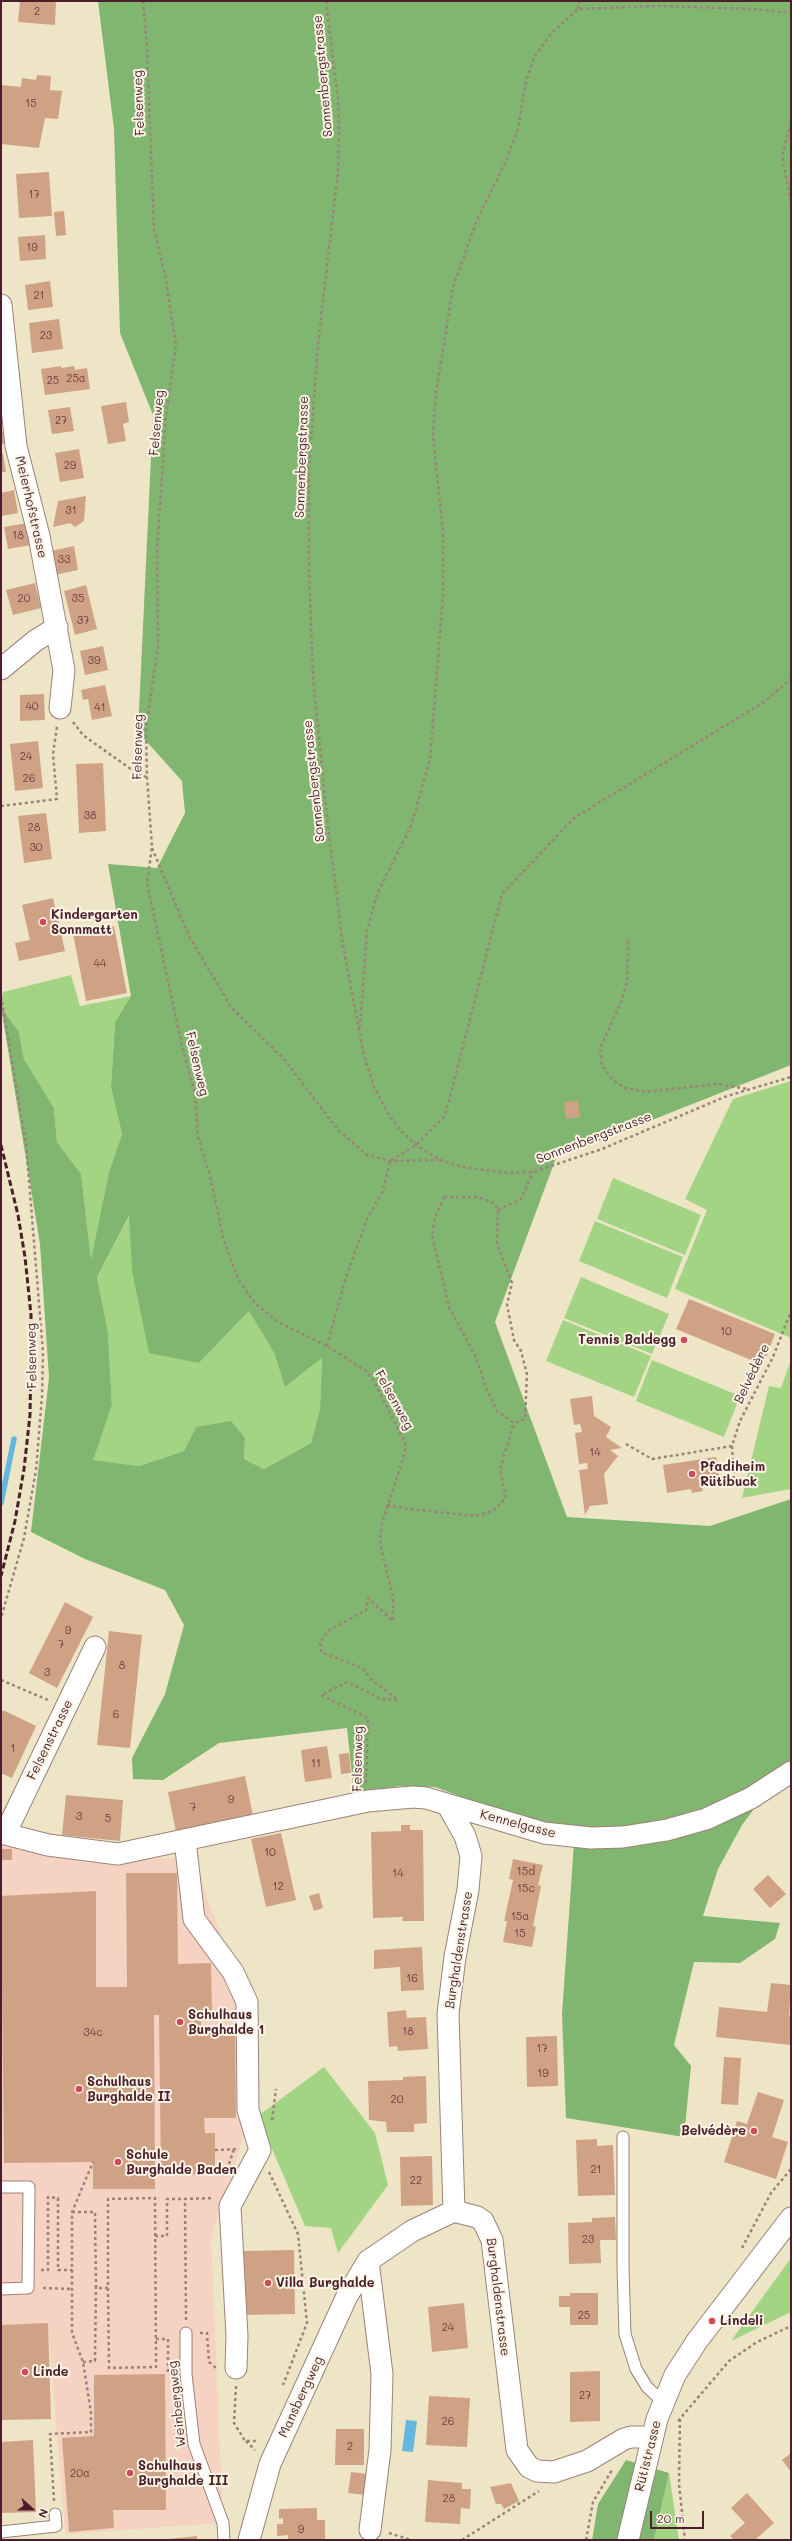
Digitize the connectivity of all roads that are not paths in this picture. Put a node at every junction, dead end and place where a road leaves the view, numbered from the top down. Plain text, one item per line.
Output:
1 (1, 305) edge
2 (57, 627) junction
3 (1, 669) edge
4 (60, 708) road end
5 (95, 1647) dead end
6 (791, 1772) edge
7 (447, 1804) junction
8 (3, 1833) edge
9 (185, 1840) junction
10 (624, 2137) dead end
11 (1, 2187) edge
12 (454, 2211) junction
13 (791, 2218) edge
14 (368, 2261) junction
15 (1, 2289) edge
16 (186, 2333) road end
17 (236, 2368) road end
18 (663, 2402) junction
19 (652, 2438) junction
20 (55, 2514) dead end
21 (370, 2530) dead end
22 (1, 2532) edge
23 (224, 2540) edge
24 (249, 2540) edge
25 (628, 2540) edge

1 - 2 street, Meierhofstrasse
2 - 3 street
2 - 4 street, Meierhofstrasse
5 - 8 street, Felsenstrasse
6 - 7 street, Kennelgasse
7 - 9 street
7 - 12 street, Burghaldenstrasse
8 - 9 street
9 - 17 street
10 - 18 lane
11 - 15 lane
12 - 14 street, Mansbergweg
12 - 19 street, Burghaldenstrasse
13 - 18 street, Rütistrasse
14 - 21 street
14 - 24 street, Mansbergweg
16 - 23 lane, Weinbergweg
18 - 19 street, Rütistrasse
19 - 25 street, Rütistrasse
20 - 22 lane

